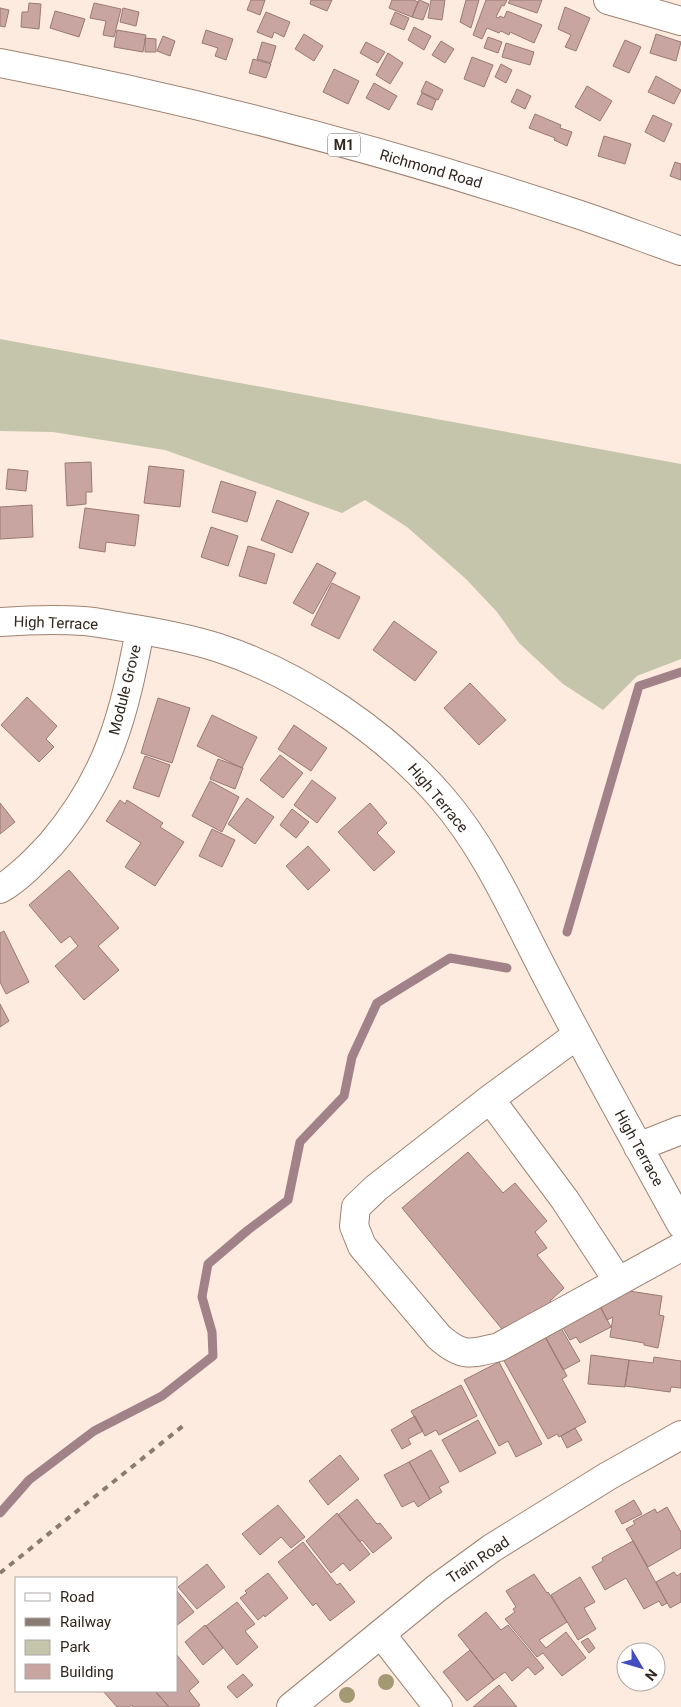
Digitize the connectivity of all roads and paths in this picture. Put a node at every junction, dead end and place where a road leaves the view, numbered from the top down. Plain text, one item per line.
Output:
1 (608, 0) edge
2 (634, 4) edge
3 (681, 21) edge
4 (0, 63) edge
5 (681, 252) edge
6 (0, 622) edge
7 (140, 630) junction
8 (0, 889) edge
9 (577, 1034) junction
10 (490, 1099) junction
11 (681, 1130) edge
12 (638, 1147) junction
13 (681, 1224) edge
14 (681, 1247) edge
15 (618, 1280) junction
16 (681, 1435) edge
17 (381, 1634) junction
18 (291, 1707) edge
19 (438, 1707) edge

1 - 2 main road
2 - 3 main road
4 - 5 main road, Richmond Road / M1
6 - 7 main road, High Terrace
7 - 8 main road, Module Grove
7 - 9 main road, High Terrace
9 - 10 main road
9 - 12 main road, High Terrace
10 - 15 main road
10 - 15 main road
11 - 12 main road
12 - 13 main road, High Terrace
14 - 15 main road
16 - 17 main road, Train Road
17 - 18 main road, Train Road
17 - 19 main road

